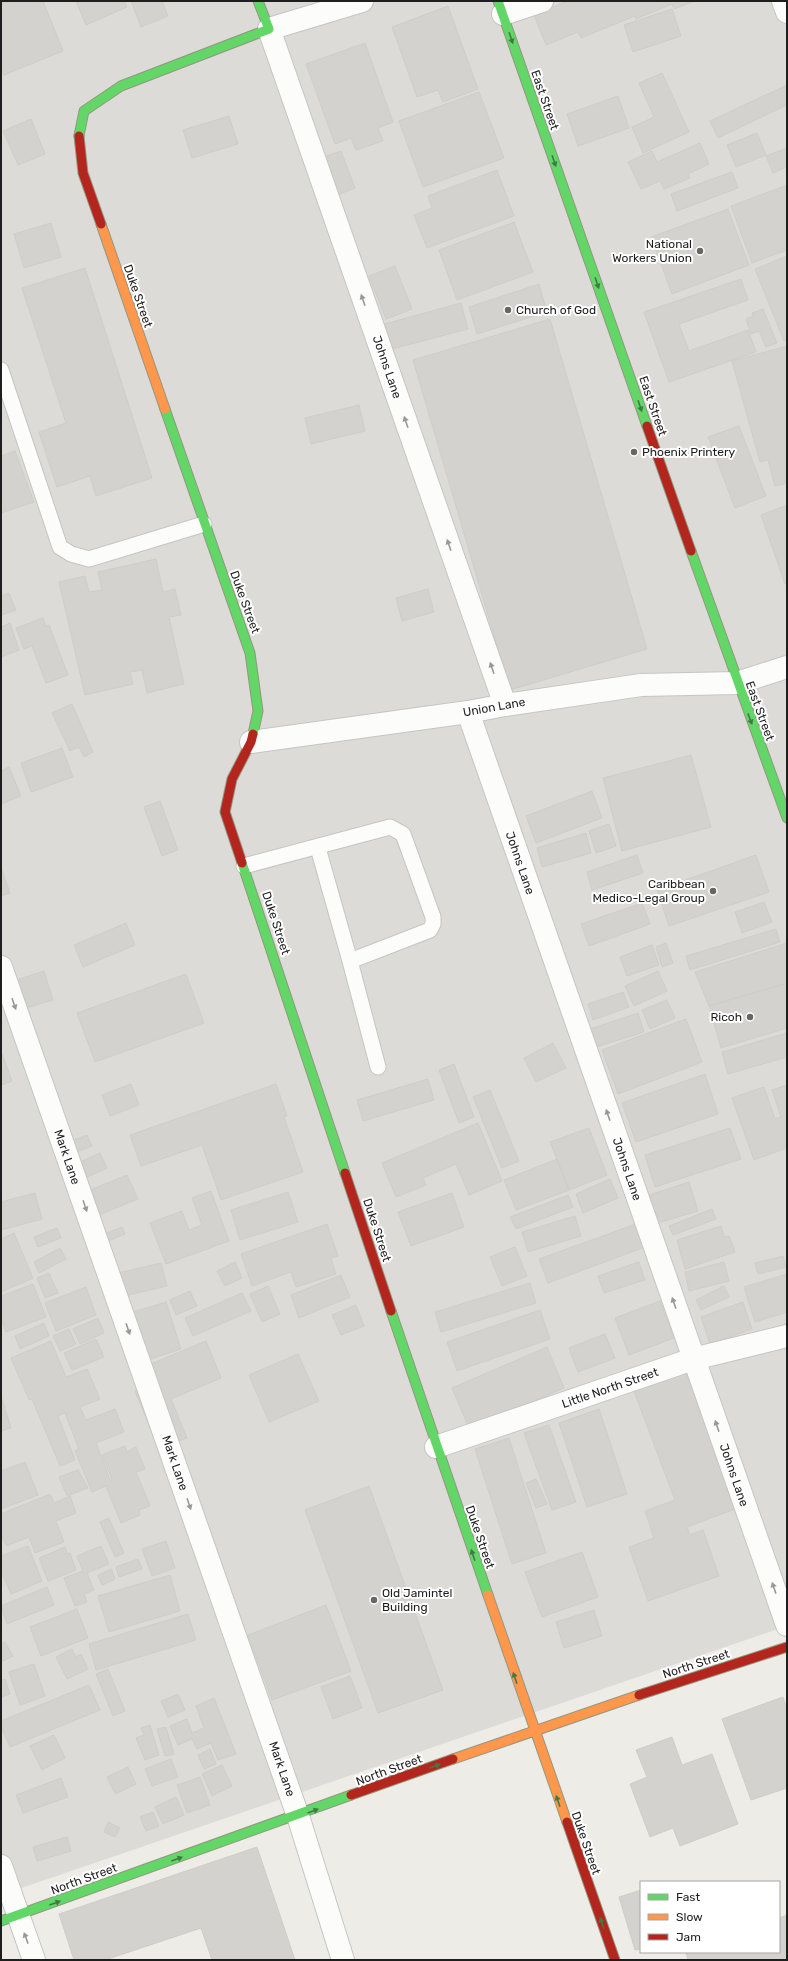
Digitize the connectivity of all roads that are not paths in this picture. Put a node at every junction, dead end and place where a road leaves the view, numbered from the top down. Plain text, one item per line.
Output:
1 (258, 1) edge
2 (362, 1) edge
3 (542, 1) edge
4 (783, 1) edge
5 (500, 8) edge
6 (787, 12) edge
7 (269, 29) junction
8 (1, 370) edge
9 (204, 524) junction
10 (787, 667) edge
11 (737, 683) junction
12 (505, 705) junction
13 (468, 712) junction
14 (251, 742) junction
15 (787, 818) edge
16 (318, 848) junction
17 (244, 866) junction
18 (350, 961) junction
19 (1, 967) edge
20 (378, 1067) dead end
21 (787, 1336) edge
22 (693, 1359) junction
23 (436, 1447) junction
24 (787, 1625) edge
25 (787, 1646) edge
26 (534, 1730) junction
27 (298, 1816) junction
28 (1, 1866) edge
29 (9, 1918) edge
30 (34, 1960) edge
31 (343, 1960) edge
32 (615, 1960) edge

1 - 7 main road
2 - 7 street
3 - 5 street
4 - 6 street
5 -> 11 main road, East Street
7 - 9 main road, Duke Street
12 -> 7 street, Johns Lane
8 - 9 lane
9 - 14 main road, Duke Street
10 - 11 street, Union Lane
11 - 12 street, Union Lane
11 -> 15 main road, East Street
12 - 13 street, Union Lane
13 - 14 street, Union Lane
22 -> 13 street, Johns Lane
14 - 17 main road, Duke Street
16 - 17 lane
16 - 18 lane
16 - 18 lane
17 - 23 main road, Duke Street
18 - 20 lane
19 -> 27 street, Mark Lane
21 - 22 street, Little North Street
22 - 23 street, Little North Street
24 -> 22 street, Johns Lane
26 -> 23 main road, Duke Street
25 - 26 main road, North Street
27 -> 26 main road, North Street
32 -> 26 main road, Duke Street
29 -> 27 main road, North Street
27 - 31 street, Mark Lane
28 - 29 street
30 -> 29 street

